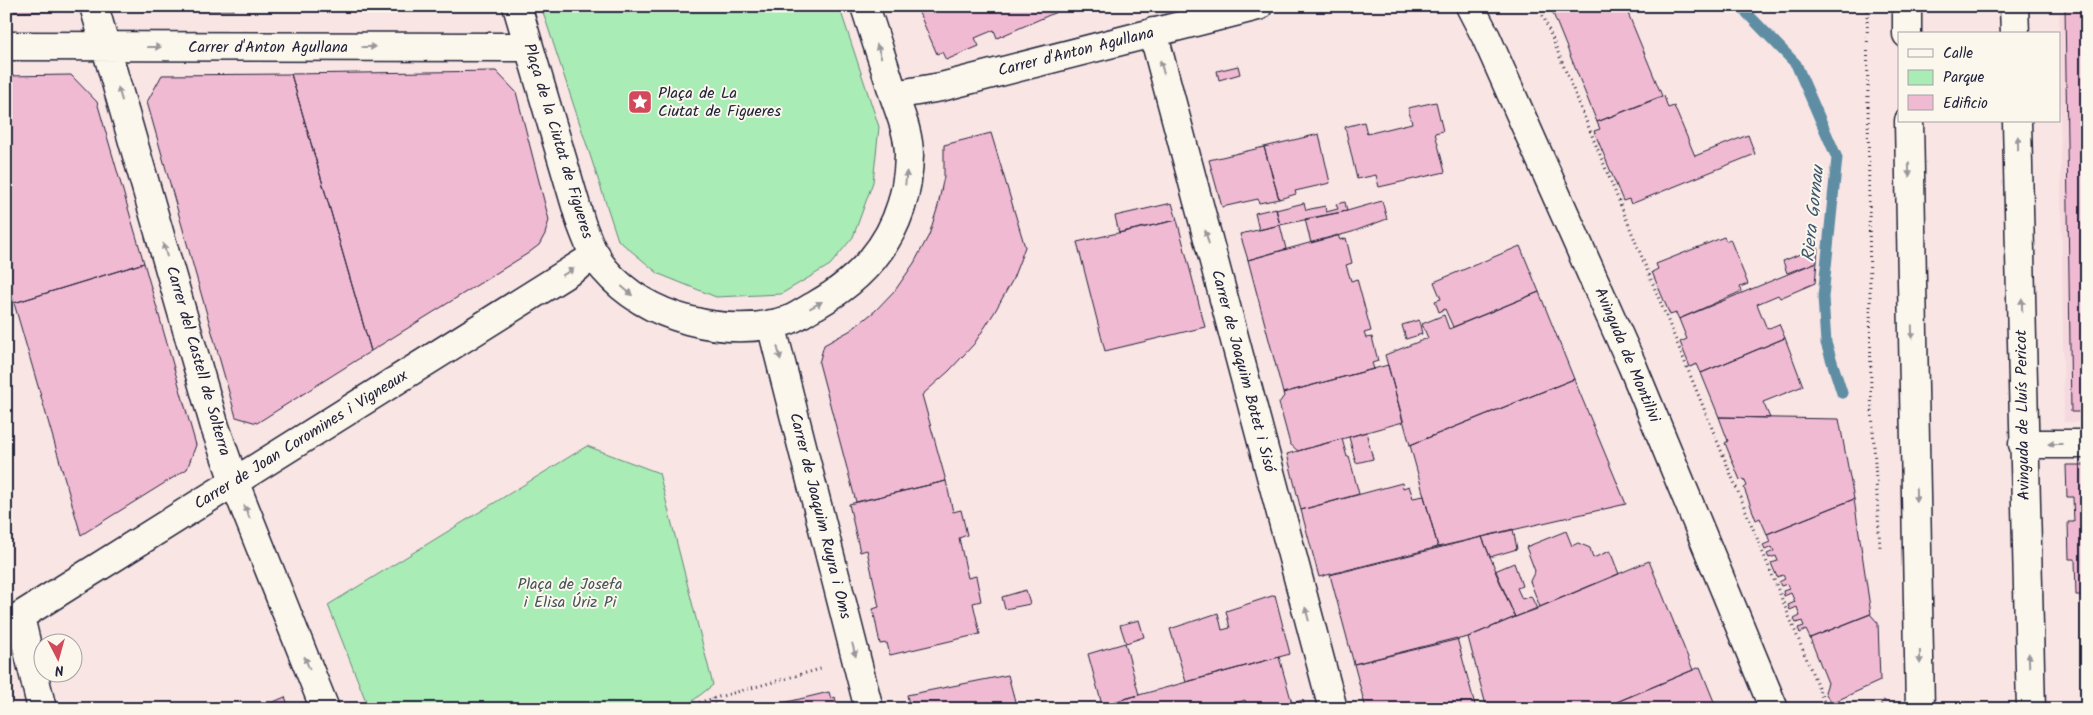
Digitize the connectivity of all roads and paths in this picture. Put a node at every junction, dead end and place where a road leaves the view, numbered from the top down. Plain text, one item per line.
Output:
1 (94, 6) edge
2 (517, 6) edge
3 (865, 6) edge
4 (1258, 6) edge
5 (1470, 6) edge
6 (1539, 6) edge
7 (1867, 6) edge
8 (1907, 6) edge
9 (2014, 6) edge
10 (1153, 32) junction
11 (1907, 32) edge
12 (2015, 32) edge
13 (6, 46) edge
14 (106, 47) junction
15 (529, 47) junction
16 (894, 95) junction
17 (1908, 122) edge
18 (2017, 122) edge
19 (596, 254) junction
20 (772, 324) junction
21 (2023, 444) junction
22 (2087, 444) edge
23 (234, 481) junction
24 (1880, 550) dead end
25 (13, 621) edge
26 (828, 667) dead end
27 (1889, 695) dead end
28 (713, 698) junction
29 (42, 709) edge
30 (325, 709) edge
31 (675, 709) edge
32 (716, 709) edge
33 (869, 709) edge
34 (1333, 709) edge
35 (1774, 709) edge
36 (1827, 709) edge
37 (1878, 709) edge
38 (1920, 709) edge
39 (2031, 709) edge

1 - 14 street, Carrer del Castell de Solterra
2 - 15 street, Plaça de la Ciutat de Figueres
16 -> 3 street, Plaça de la Ciutat de Figueres
4 - 10 street, Carrer d'Anton Agullana
5 - 35 street, Avinguda de Montilivi
6 - 36 path
7 - 24 path
8 - 11 street
9 - 12 street
10 - 16 street, Carrer d'Anton Agullana
34 -> 10 street, Carrer de Joaquim Botet i Sisó
13 - 14 street, Carrer d'Anton Agullana
14 -> 15 street, Carrer d'Anton Agullana
23 -> 14 street, Carrer del Castell de Solterra
15 - 19 street, Plaça de la Ciutat de Figueres
20 -> 16 street, Plaça de la Ciutat de Figueres
17 -> 38 street
21 -> 18 street, Avinguda de Lluís Pericot
19 -> 20 street, Plaça de la Ciutat de Figueres
23 -> 19 street, Carrer de Joan Coromines i Vigneaux
20 -> 33 street, Carrer de Joaquim Ruyra i Oms
22 -> 21 street
39 -> 21 street, Avinguda de Lluís Pericot
23 - 25 street, Carrer de Joan Coromines i Vigneaux
30 -> 23 street, Carrer del Castell de Solterra
25 - 29 street
26 - 28 path
27 - 37 path
28 - 31 path
28 - 32 path

